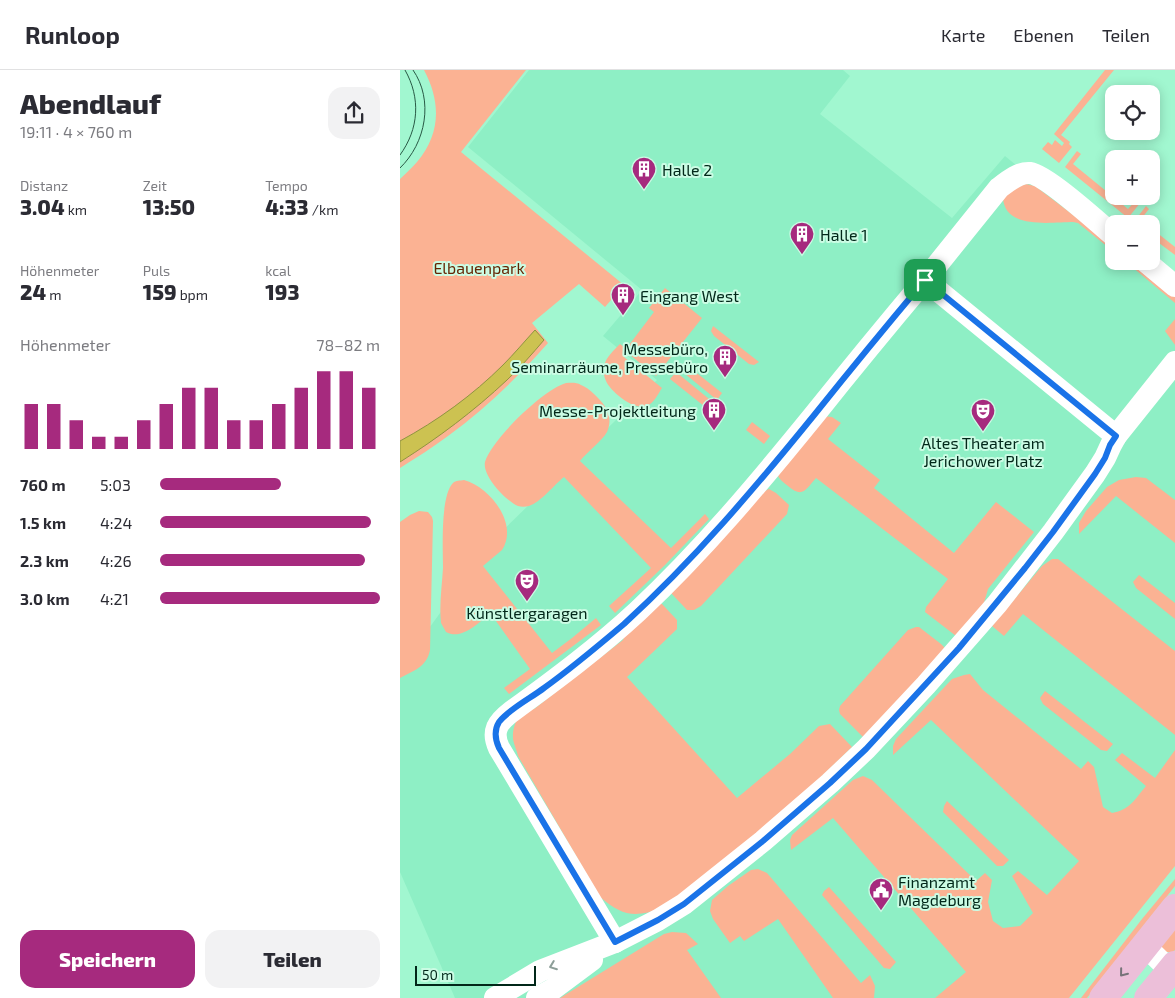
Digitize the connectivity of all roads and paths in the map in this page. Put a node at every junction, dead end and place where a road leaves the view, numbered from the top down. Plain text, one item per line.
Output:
1 (1105, 229) edge
2 (1156, 270) edge
3 (925, 280) junction
4 (1175, 286) edge
5 (1175, 362) edge
6 (1116, 436) junction
7 (1175, 908) edge
8 (615, 942) junction
9 (1145, 946) junction
10 (1173, 970) edge
11 (495, 998) edge
12 (537, 998) edge
13 (1103, 998) edge
14 (1148, 998) edge

1 - 3 street
2 - 4 street
3 - 6 street
3 - 8 street
5 - 6 street
6 - 8 street
7 - 9 main road
8 -> 11 street
8 - 12 street
9 - 10 street
9 -> 13 main road
10 - 14 main road

